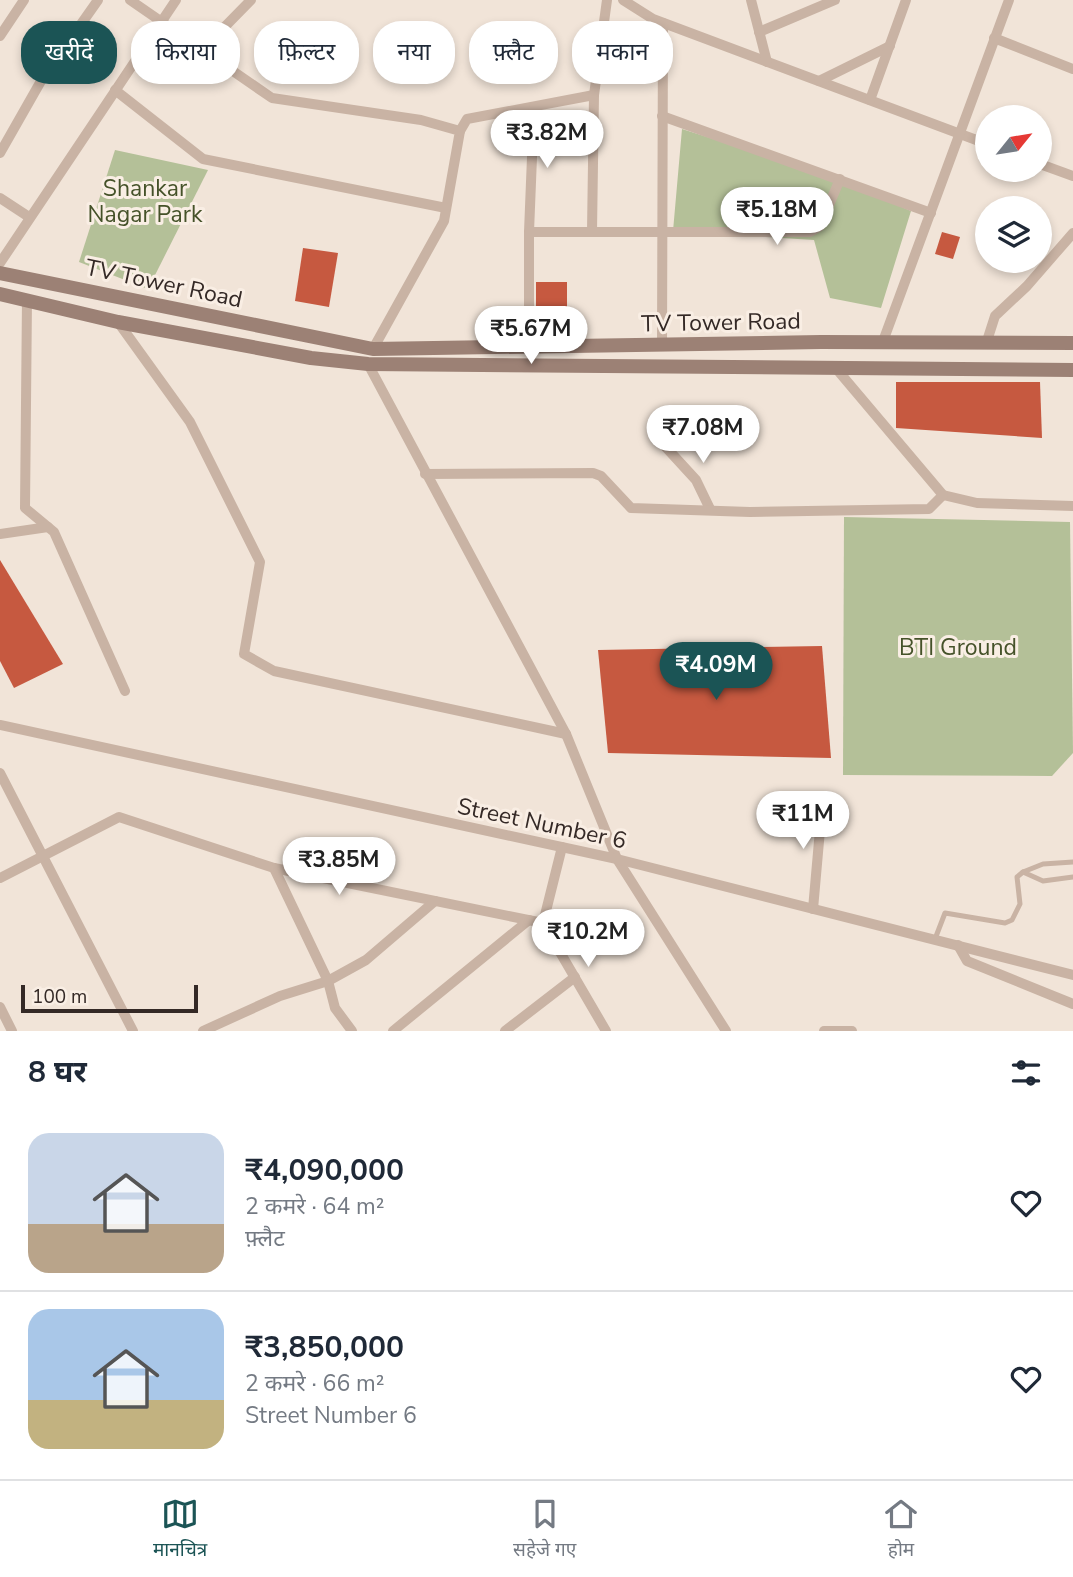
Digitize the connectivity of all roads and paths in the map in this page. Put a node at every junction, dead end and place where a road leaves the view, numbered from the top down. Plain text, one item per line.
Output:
1 (24, 0) edge
2 (98, 0) edge
3 (130, 0) edge
4 (176, 0) edge
5 (251, 0) edge
6 (607, 0) edge
7 (623, 0) edge
8 (751, 0) edge
9 (835, 0) edge
10 (906, 0) edge
11 (1009, 0) edge
12 (160, 21) edge
13 (162, 21) edge
14 (230, 21) edge
15 (660, 21) edge
16 (673, 27) edge
17 (759, 32) junction
18 (0, 36) edge
19 (994, 38) junction
20 (890, 46) junction
21 (767, 62) junction
22 (131, 66) edge
23 (1073, 69) edge
24 (240, 76) edge
25 (820, 81) junction
26 (662, 84) edge
27 (115, 90) junction
28 (594, 95) junction
29 (870, 100) junction
30 (534, 107) junction
31 (662, 116) junction
32 (460, 131) junction
33 (960, 134) junction
34 (975, 140) edge
35 (0, 153) edge
36 (1052, 168) edge
37 (1073, 176) edge
38 (840, 178) junction
39 (0, 198) edge
40 (446, 208) junction
41 (931, 213) junction
42 (29, 218) junction
43 (663, 230) junction
44 (592, 231) junction
45 (529, 232) junction
46 (1073, 233) edge
47 (0, 263) edge
48 (0, 273) edge
49 (0, 294) edge
50 (27, 299) junction
51 (118, 322) junction
52 (1073, 343) edge
53 (882, 344) junction
54 (986, 344) junction
55 (662, 346) junction
56 (373, 349) junction
57 (529, 349) junction
58 (368, 364) junction
59 (833, 366) junction
60 (1073, 370) edge
61 (663, 444) dead end
62 (425, 474) junction
63 (943, 495) junction
64 (1073, 506) edge
65 (710, 509) junction
66 (48, 527) junction
67 (0, 534) edge
68 (125, 691) dead end
69 (0, 725) edge
70 (566, 734) junction
71 (0, 773) edge
72 (823, 796) dead end
73 (562, 847) junction
74 (43, 856) junction
75 (617, 859) junction
76 (1073, 862) edge
77 (274, 868) junction
78 (1023, 872) junction
79 (1073, 877) edge
80 (0, 878) edge
81 (435, 901) junction
82 (813, 909) junction
83 (530, 920) junction
84 (543, 923) junction
85 (935, 940) junction
86 (958, 945) junction
87 (1073, 975) edge
88 (575, 977) junction
89 (328, 981) junction
90 (1073, 1004) edge
91 (0, 1007) edge
92 (12, 1031) edge
93 (132, 1031) edge
94 (203, 1031) edge
95 (352, 1031) edge
96 (393, 1031) edge
97 (505, 1031) edge
98 (606, 1031) edge
99 (726, 1031) edge
100 (824, 1031) edge
101 (852, 1031) edge

1 - 18 street
2 - 35 street
3 - 12 street
4 - 13 street
5 - 14 street
6 - 28 street
7 - 15 street
8 - 17 street
9 - 17 street
10 - 20 street
11 - 19 street
16 - 21 street
17 - 21 street
19 - 23 street
19 - 33 street
20 - 25 street
20 - 29 street
21 - 25 street
22 - 27 street
24 - 32 street
25 - 29 street
26 - 31 street
27 - 40 street
27 - 42 street
28 - 30 street
28 - 44 street
29 - 33 street
30 - 32 street
30 - 45 street
31 - 38 street
31 - 43 street
32 - 40 street
33 - 34 street
33 - 41 street
36 - 37 street
38 - 41 street
38 - 43 street
39 - 42 street
40 - 56 street
41 - 53 street
42 - 47 street
43 - 44 street
43 - 55 street
44 - 45 street
45 - 57 street
46 - 54 street
48 - 56 main road, TV Tower Road
49 - 50 main road, TV Tower Road
50 - 51 main road, TV Tower Road
50 - 66 street
51 - 58 main road, TV Tower Road
51 - 70 street
52 - 54 main road, TV Tower Road
53 - 54 main road, TV Tower Road
53 - 55 main road, TV Tower Road
55 - 57 main road, TV Tower Road
56 - 57 main road, TV Tower Road
58 - 59 main road, TV Tower Road
58 - 62 street
59 - 60 main road, TV Tower Road
59 - 63 street
61 - 65 street
62 - 65 street
62 - 70 street
63 - 64 street
63 - 65 street
66 - 67 street
66 - 68 street
69 - 73 street, Street Number 6
70 - 75 street
71 - 74 street
72 - 82 street
73 - 75 street, Street Number 6
73 - 84 street
74 - 77 street
74 - 80 street
74 - 93 street
75 - 82 street, Street Number 6
75 - 99 street
76 - 78 lane
77 - 81 street
77 - 89 street
78 - 79 lane
78 - 85 lane
81 - 83 street
81 - 89 street
82 - 85 street, Street Number 6
83 - 84 street
83 - 96 street
84 - 88 street
85 - 86 street, Street Number 6
86 - 87 street, Street Number 6
86 - 90 street
88 - 97 street
88 - 98 street
89 - 94 street
89 - 95 street
91 - 92 street
100 - 101 street

